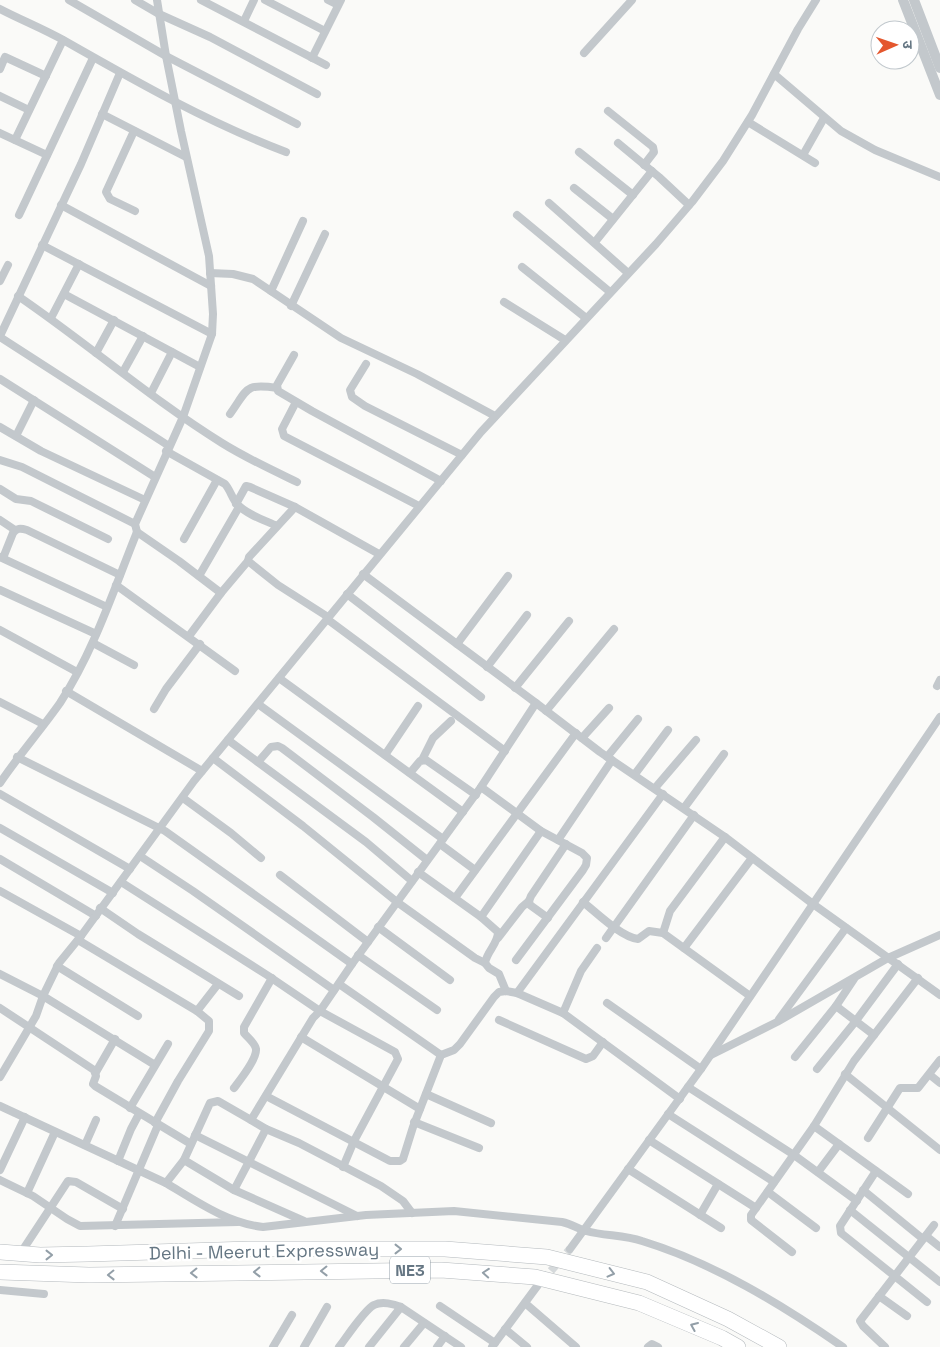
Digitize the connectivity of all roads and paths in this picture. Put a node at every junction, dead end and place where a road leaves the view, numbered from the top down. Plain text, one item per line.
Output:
1 (69, 0) edge
2 (135, 0) edge
3 (157, 0) edge
4 (201, 0) edge
5 (254, 0) edge
6 (265, 0) edge
7 (328, 0) edge
8 (632, 0) edge
9 (816, 0) edge
10 (903, 0) edge
11 (914, 0) edge
12 (340, 3) edge
13 (0, 9) edge
14 (159, 14) junction
15 (244, 21) junction
16 (325, 31) junction
17 (63, 40) junction
18 (584, 53) dead end
19 (166, 56) junction
20 (93, 58) junction
21 (312, 58) junction
22 (326, 65) dead end
23 (0, 68) edge
24 (940, 68) edge
25 (120, 73) junction
26 (774, 74) junction
27 (46, 76) junction
28 (317, 94) dead end
29 (940, 95) edge
30 (0, 96) edge
31 (175, 102) junction
32 (29, 110) junction
33 (608, 112) dead end
34 (102, 114) junction
35 (824, 118) junction
36 (748, 122) junction
37 (297, 124) dead end
38 (134, 131) junction
39 (0, 133) edge
40 (15, 140) junction
41 (618, 143) dead end
42 (286, 152) dead end
43 (579, 152) dead end
44 (47, 155) junction
45 (803, 155) junction
46 (186, 157) junction
47 (815, 162) dead end
48 (644, 164) junction
49 (652, 171) junction
50 (940, 177) edge
51 (574, 188) dead end
52 (633, 195) junction
53 (549, 203) dead end
54 (61, 205) junction
55 (689, 205) junction
56 (135, 212) dead end
57 (517, 214) dead end
58 (19, 215) dead end
59 (613, 219) junction
60 (303, 221) dead end
61 (325, 234) dead end
62 (595, 242) junction
63 (42, 245) junction
64 (79, 264) junction
65 (8, 265) dead end
66 (522, 268) dead end
67 (210, 273) junction
68 (628, 273) junction
69 (0, 281) edge
70 (211, 286) junction
71 (271, 291) junction
72 (610, 292) junction
73 (64, 294) junction
74 (18, 296) junction
75 (504, 302) dead end
76 (292, 306) junction
77 (51, 318) junction
78 (586, 318) junction
79 (114, 320) junction
80 (212, 334) junction
81 (0, 336) edge
82 (143, 336) junction
83 (565, 340) junction
84 (172, 352) junction
85 (96, 353) junction
86 (294, 355) dead end
87 (366, 364) dead end
88 (200, 367) junction
89 (123, 372) junction
90 (0, 379) edge
91 (277, 388) junction
92 (151, 393) junction
93 (34, 400) junction
94 (296, 402) junction
95 (230, 414) dead end
96 (495, 416) junction
97 (183, 417) junction
98 (0, 427) edge
99 (16, 436) junction
100 (168, 449) junction
101 (462, 455) junction
102 (0, 460) edge
103 (155, 478) junction
104 (218, 480) junction
105 (440, 480) junction
106 (296, 482) dead end
107 (0, 490) edge
108 (145, 500) junction
109 (238, 505) junction
110 (419, 506) junction
111 (295, 507) junction
112 (0, 520) edge
113 (277, 526) junction
114 (136, 528) junction
115 (16, 530) junction
116 (108, 539) dead end
117 (184, 539) dead end
118 (379, 554) junction
119 (1, 558) edge
120 (248, 561) junction
121 (363, 574) junction
122 (120, 575) junction
123 (199, 576) junction
124 (508, 576) dead end
125 (116, 585) junction
126 (0, 590) edge
127 (221, 593) junction
128 (347, 594) junction
129 (107, 607) junction
130 (527, 615) dead end
131 (327, 618) junction
132 (569, 621) dead end
133 (614, 629) dead end
134 (0, 630) edge
135 (96, 634) junction
136 (189, 636) junction
137 (93, 642) junction
138 (200, 644) junction
139 (457, 644) junction
140 (134, 665) dead end
141 (487, 667) junction
142 (235, 671) dead end
143 (77, 672) junction
144 (279, 678) junction
145 (515, 688) junction
146 (66, 691) junction
147 (481, 697) dead end
148 (536, 703) junction
149 (258, 704) junction
150 (1, 705) edge
151 (418, 706) dead end
152 (609, 708) dead end
153 (154, 710) dead end
154 (546, 711) junction
155 (940, 717) edge
156 (638, 719) dead end
157 (451, 721) dead end
158 (43, 724) junction
159 (668, 730) dead end
160 (579, 735) junction
161 (228, 740) junction
162 (696, 740) dead end
163 (505, 751) junction
164 (724, 754) dead end
165 (385, 755) junction
166 (18, 757) junction
167 (213, 758) junction
168 (610, 758) junction
169 (422, 760) junction
170 (258, 762) junction
171 (202, 771) junction
172 (410, 773) junction
173 (635, 774) junction
174 (0, 783) edge
175 (481, 787) junction
176 (655, 788) junction
177 (0, 794) edge
178 (663, 794) junction
179 (476, 795) junction
180 (183, 798) junction
181 (684, 808) junction
182 (463, 812) junction
183 (516, 813) junction
184 (694, 815) junction
185 (0, 828) edge
186 (160, 828) junction
187 (541, 831) junction
188 (725, 837) junction
189 (558, 840) junction
190 (441, 841) junction
191 (566, 844) junction
192 (140, 856) junction
193 (261, 858) dead end
194 (752, 858) junction
195 (0, 859) edge
196 (427, 860) junction
197 (130, 869) junction
198 (475, 870) junction
199 (418, 872) junction
200 (280, 875) dead end
201 (412, 881) junction
202 (121, 882) junction
203 (0, 891) edge
204 (113, 892) junction
205 (455, 898) junction
206 (397, 902) junction
207 (529, 902) junction
208 (583, 902) junction
209 (813, 904) junction
210 (100, 908) junction
211 (96, 916) junction
212 (480, 917) junction
213 (548, 918) junction
214 (378, 927) junction
215 (614, 927) junction
216 (846, 928) junction
217 (663, 933) junction
218 (940, 935) edge
219 (79, 938) junction
220 (606, 938) dead end
221 (498, 939) junction
222 (368, 942) junction
223 (597, 948) dead end
224 (684, 948) junction
225 (358, 955) junction
226 (888, 958) junction
227 (516, 960) dead end
228 (486, 963) junction
229 (352, 964) junction
230 (898, 964) junction
231 (57, 966) junction
232 (0, 974) edge
233 (856, 976) junction
234 (272, 978) junction
235 (918, 978) junction
236 (450, 980) dead end
237 (218, 984) junction
238 (336, 987) junction
239 (506, 990) junction
240 (517, 993) junction
241 (940, 994) edge
242 (43, 996) junction
243 (239, 996) dead end
244 (750, 996) junction
245 (607, 1003) dead end
246 (836, 1006) junction
247 (0, 1008) edge
248 (436, 1010) dead end
249 (197, 1011) junction
250 (320, 1011) junction
251 (563, 1013) junction
252 (138, 1016) dead end
253 (500, 1020) dead end
254 (777, 1022) junction
255 (855, 1022) junction
256 (30, 1026) junction
257 (874, 1035) junction
258 (301, 1037) junction
259 (115, 1040) junction
260 (603, 1042) junction
261 (168, 1044) dead end
262 (440, 1055) junction
263 (710, 1056) junction
264 (795, 1057) dead end
265 (940, 1060) edge
266 (3, 1064) edge
267 (155, 1065) junction
268 (817, 1068) dead end
269 (701, 1069) junction
270 (96, 1072) junction
271 (845, 1074) junction
272 (930, 1075) junction
273 (0, 1077) edge
274 (940, 1083) edge
275 (384, 1086) junction
276 (688, 1087) junction
277 (234, 1088) dead end
278 (426, 1094) junction
279 (266, 1096) junction
280 (680, 1099) junction
281 (0, 1106) edge
282 (130, 1108) junction
283 (887, 1108) junction
284 (420, 1109) junction
285 (139, 1114) junction
286 (668, 1114) junction
287 (25, 1117) junction
288 (96, 1120) dead end
289 (251, 1120) junction
290 (414, 1122) junction
291 (491, 1123) dead end
292 (157, 1124) junction
293 (814, 1126) junction
294 (266, 1129) junction
295 (55, 1132) junction
296 (195, 1134) junction
297 (868, 1138) dead end
298 (649, 1140) junction
299 (354, 1141) junction
300 (191, 1144) junction
301 (839, 1144) junction
302 (85, 1145) junction
303 (479, 1148) dead end
304 (940, 1150) edge
305 (794, 1155) junction
306 (184, 1160) junction
307 (118, 1161) junction
308 (250, 1161) junction
309 (343, 1167) junction
310 (628, 1169) junction
311 (0, 1170) edge
312 (140, 1171) junction
313 (876, 1171) junction
314 (818, 1172) junction
315 (0, 1180) edge
316 (774, 1182) junction
317 (166, 1183) junction
318 (718, 1184) junction
319 (234, 1190) junction
320 (863, 1190) junction
321 (27, 1192) junction
322 (768, 1192) junction
323 (908, 1194) dead end
324 (856, 1200) junction
325 (51, 1208) junction
326 (756, 1208) junction
327 (123, 1209) junction
328 (850, 1210) junction
329 (412, 1213) junction
330 (700, 1215) junction
331 (357, 1216) junction
332 (241, 1222) junction
333 (305, 1222) junction
334 (934, 1225) dead end
335 (115, 1226) junction
336 (721, 1228) dead end
337 (816, 1228) dead end
338 (583, 1231) junction
339 (925, 1237) junction
340 (940, 1247) edge
341 (24, 1248) dead end
342 (570, 1249) tunnel mouth
343 (0, 1252) edge
344 (792, 1252) dead end
345 (909, 1258) junction
346 (0, 1272) edge
347 (894, 1276) junction
348 (940, 1282) edge
349 (538, 1285) tunnel mouth
350 (0, 1290) edge
351 (44, 1294) dead end
352 (879, 1296) junction
353 (927, 1302) dead end
354 (525, 1303) junction
355 (440, 1306) dead end
356 (401, 1307) junction
357 (327, 1308) dead end
358 (292, 1315) dead end
359 (907, 1316) dead end
360 (424, 1322) junction
361 (505, 1329) junction
362 (445, 1336) junction
363 (493, 1345) edge
364 (273, 1347) edge
365 (304, 1347) edge
366 (340, 1347) edge
367 (369, 1347) edge
368 (404, 1347) edge
369 (437, 1347) edge
370 (461, 1347) edge
371 (527, 1347) edge
372 (576, 1347) edge
373 (648, 1347) edge
374 (658, 1347) edge
375 (738, 1347) edge
376 (779, 1347) edge
377 (843, 1347) edge
378 (885, 1347) edge

1 - 19 street
2 - 14 street
3 - 14 street
4 - 15 street
5 - 15 street
6 - 16 street
7 - 12 street
8 - 18 street
9 - 26 street
10 - 29 street
11 - 24 street
12 - 16 street
13 - 17 street
14 - 19 street
14 - 28 street
15 - 21 street
16 - 21 street
17 - 20 street
17 - 27 street
19 - 31 street
19 - 37 street
20 - 25 street
20 - 44 street
21 - 22 street
23 - 27 street
25 - 31 street
25 - 34 street
26 - 35 street
26 - 36 street
27 - 32 street
30 - 32 street
31 - 42 street
31 - 46 street
32 - 40 street
33 - 48 street
34 - 38 street
34 - 54 street
35 - 45 street
35 - 50 street
36 - 45 street
36 - 55 street
38 - 46 street
38 - 56 street
39 - 40 street
40 - 44 street
41 - 48 street
43 - 52 street
44 - 58 street
45 - 47 street
46 - 67 street
48 - 49 street
49 - 52 street
49 - 55 street
51 - 59 street
52 - 59 street
53 - 62 street
54 - 63 street
54 - 70 street
55 - 68 street
57 - 72 street
59 - 62 street
60 - 71 street
61 - 76 street
62 - 68 street
63 - 64 street
63 - 74 street
64 - 73 street
64 - 80 street
65 - 69 street
66 - 78 street
67 - 70 street
67 - 71 street
68 - 72 street
70 - 80 street
71 - 76 street
72 - 78 street
73 - 77 street
73 - 79 street
74 - 77 street
74 - 81 street
75 - 83 street
76 - 96 street
77 - 85 street
78 - 83 street
79 - 82 street
79 - 85 street
80 - 88 street
81 - 100 street
82 - 84 street
82 - 89 street
83 - 96 street
84 - 88 street
84 - 92 street
85 - 89 street
86 - 91 street
87 - 101 street
88 - 97 street
89 - 92 street
90 - 93 street
91 - 94 street
91 - 95 street
92 - 97 street
93 - 99 street
93 - 103 street
94 - 105 street
94 - 110 street
96 - 101 street
97 - 100 street
97 - 106 street
98 - 99 street
99 - 108 street
100 - 103 street
100 - 104 street
101 - 105 street
102 - 114 street
103 - 108 street
104 - 109 street
104 - 117 street
105 - 110 street
107 - 116 street
108 - 114 street
109 - 111 street
109 - 113 street
109 - 123 street
110 - 118 street
111 - 113 street
111 - 118 street
112 - 115 street
113 - 120 street
114 - 122 street
114 - 123 street
115 - 119 street
115 - 122 street
118 - 121 street
119 - 129 street
120 - 127 street
120 - 131 street
121 - 128 street
121 - 139 street
122 - 125 street
123 - 127 street
124 - 139 street
125 - 129 street
125 - 136 street
126 - 135 street
127 - 136 street
128 - 131 street
128 - 147 street
129 - 135 street
130 - 141 street
131 - 144 street
131 - 163 street
132 - 145 street
133 - 154 street
134 - 143 street
135 - 137 street
136 - 138 street
137 - 140 street
137 - 143 street
138 - 142 street
138 - 153 street
139 - 141 street
141 - 145 street
143 - 146 street
144 - 149 street
144 - 165 street
145 - 148 street
146 - 158 street
146 - 171 street
148 - 154 street
148 - 163 street
149 - 161 street
149 - 190 street
150 - 158 street
151 - 165 street
152 - 160 street
154 - 160 street
155 - 209 street
156 - 168 street
157 - 169 street
158 - 166 street
159 - 173 street
160 - 168 street
160 - 183 street
161 - 167 street
161 - 170 street
162 - 176 street
163 - 175 street
164 - 181 street
165 - 172 street
166 - 174 street
166 - 186 street
167 - 171 street
167 - 206 street
168 - 173 street
168 - 189 street
169 - 172 street
169 - 179 street
170 - 196 street
170 - 201 street
171 - 180 street
172 - 182 street
173 - 176 street
175 - 179 street
175 - 183 street
176 - 178 street
177 - 197 street
178 - 181 street
178 - 208 street
179 - 182 street
180 - 186 street
180 - 193 street
181 - 184 street
182 - 190 street
183 - 187 street
183 - 198 street
184 - 188 street
184 - 215 street
185 - 204 street
186 - 192 street
186 - 229 street
187 - 189 street
187 - 212 street
188 - 194 street
188 - 217 street
189 - 191 street
190 - 196 street
190 - 198 street
191 - 207 street
191 - 213 street
192 - 197 street
192 - 238 street
194 - 209 street
194 - 224 street
195 - 211 street
196 - 199 street
197 - 202 street
198 - 205 street
199 - 201 street
199 - 205 street
200 - 222 street
201 - 206 street
202 - 204 street
202 - 234 street
203 - 219 street
204 - 210 street
205 - 212 street
206 - 214 street
206 - 228 street
207 - 213 street
207 - 221 street
208 - 215 street
208 - 240 street
209 - 216 street
209 - 244 street
210 - 211 street
210 - 237 street
211 - 219 street
212 - 221 street
213 - 227 street
214 - 222 street
214 - 236 street
215 - 217 street
215 - 220 street
216 - 226 street
216 - 254 street
217 - 224 street
218 - 226 street
219 - 231 street
219 - 249 street
221 - 228 street
222 - 225 street
223 - 251 street
224 - 244 street
225 - 229 street
225 - 248 street
226 - 230 street
226 - 233 street
228 - 239 street
229 - 238 street
230 - 235 street
230 - 255 street
231 - 242 street
231 - 252 street
232 - 242 street
233 - 246 street
233 - 254 street
234 - 250 street
234 - 277 street
235 - 241 street
235 - 257 street
237 - 243 street
237 - 249 street
238 - 250 street
238 - 262 street
239 - 240 street
239 - 262 street
240 - 251 street
242 - 256 street
242 - 259 street
244 - 263 street
245 - 269 street
246 - 255 street
246 - 264 street
247 - 256 street
249 - 292 street
250 - 258 street
250 - 275 street
251 - 260 street
253 - 260 street
254 - 263 street
255 - 257 street
255 - 268 street
256 - 266 street
256 - 270 street
257 - 271 street
258 - 275 street
258 - 279 street
259 - 267 street
259 - 270 street
260 - 280 street
261 - 267 street
262 - 278 street
263 - 269 street
265 - 272 street
266 - 273 street
267 - 282 street
269 - 276 street
270 - 282 street
271 - 283 street
271 - 293 street
272 - 274 street
272 - 283 street
275 - 284 street
275 - 299 street
276 - 280 street
276 - 305 street
278 - 284 street
278 - 291 street
279 - 289 street
279 - 299 street
280 - 286 street
281 - 287 street
282 - 285 street
283 - 297 street
283 - 304 street
284 - 290 street
285 - 292 street
285 - 307 street
286 - 298 street
286 - 316 street
287 - 295 street
287 - 311 street
288 - 302 street
289 - 294 street
289 - 296 street
290 - 299 street
290 - 303 street
292 - 300 street
292 - 312 street
293 - 301 street
293 - 305 street
294 - 308 street
294 - 309 street
295 - 302 street
295 - 321 street
296 - 300 street
296 - 308 street
298 - 310 street
298 - 318 street
299 - 309 street
300 - 306 street
301 - 313 street
301 - 314 street
302 - 307 street
305 - 314 street
305 - 316 street
306 - 317 street
306 - 319 street
307 - 312 street
308 - 319 street
308 - 331 street
309 - 329 street
310 - 330 street
310 - 338 street
312 - 317 street
312 - 327 street
313 - 320 street
313 - 323 street
314 - 324 street
315 - 321 street
316 - 322 street
317 - 332 street
318 - 326 street
318 - 330 street
319 - 333 street
320 - 324 street
320 - 339 street
321 - 325 street
322 - 326 street
322 - 337 street
324 - 328 street
325 - 327 street
325 - 335 street
325 - 341 street
326 - 344 street
327 - 335 street
328 - 345 street
328 - 347 street
329 - 331 street
329 - 338 street
330 - 336 street
331 - 333 street
332 - 333 street
332 - 335 street
334 - 339 street
338 - 342 street
338 - 377 street
339 - 340 street
339 - 345 street
343 -> 376 highway, Delhi - Meerut Expressway / NE3
345 - 347 street
345 - 348 street
375 -> 346 highway, Delhi - Meerut Expressway / NE3
347 - 352 street
347 - 353 street
349 - 354 street
350 - 351 street
352 - 359 street
352 - 378 street
354 - 361 street
354 - 372 street
355 - 363 street
356 - 360 street
356 - 366 street
356 - 367 street
357 - 365 street
358 - 364 street
360 - 362 street
360 - 368 street
361 - 363 street
361 - 371 street
362 - 369 street
362 - 370 street
373 - 374 street

